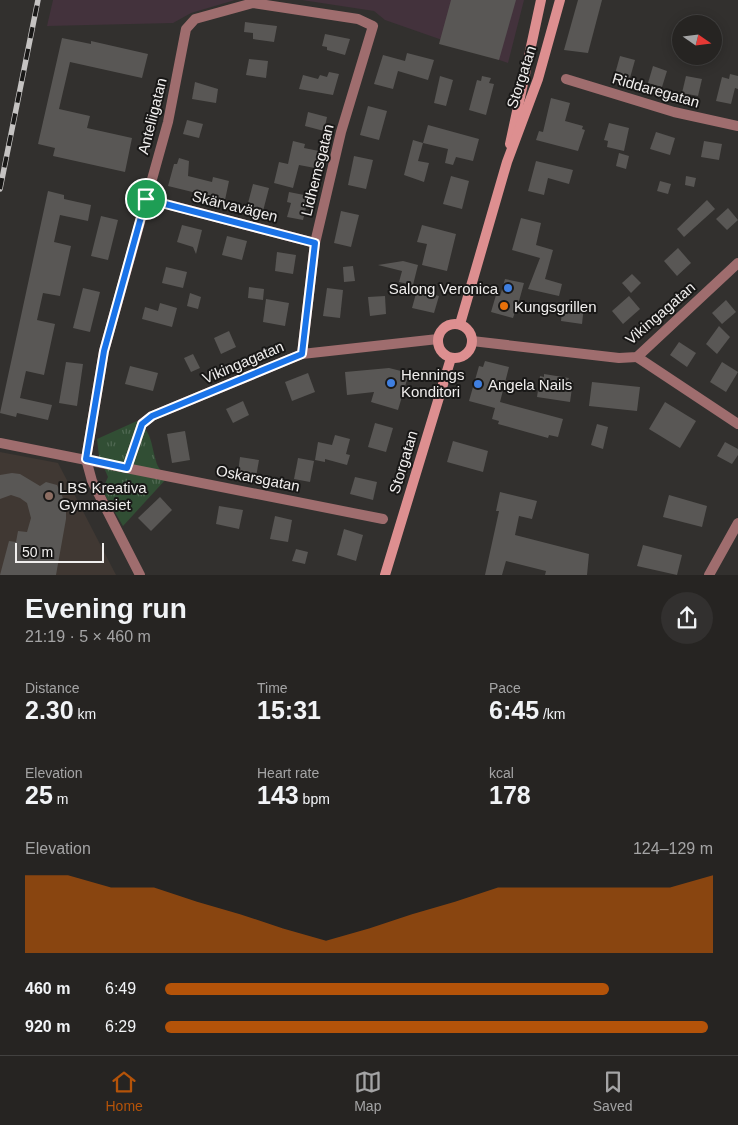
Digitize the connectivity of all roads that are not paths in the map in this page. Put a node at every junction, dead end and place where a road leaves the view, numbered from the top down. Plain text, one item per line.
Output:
1 (541, 0) edge
2 (560, 0) edge
3 (373, 26) joint
4 (566, 79) dead end
5 (738, 126) edge
6 (507, 162) junction
7 (146, 199) junction
8 (315, 243) junction
9 (738, 263) edge
10 (460, 324) junction
11 (438, 339) junction
12 (472, 341) junction
13 (302, 354) junction
14 (637, 357) junction
15 (451, 358) junction
16 (738, 424) edge
17 (0, 442) edge
18 (86, 459) junction
19 (127, 468) junction
20 (383, 519) dead end
21 (738, 524) edge
22 (140, 575) edge
23 (385, 575) edge
24 (709, 575) edge

1 - 6 main road, Storgatan
2 - 6 main road, Storgatan
3 - 7 street, Anteliigatan
3 - 8 street, Lidhemsgatan
4 - 5 street, Riddaregatan
6 - 10 main road, Storgatan
7 - 8 street, Skärvavägen
7 - 18 street, Anteliigatan
8 - 13 street, Lidhemsgatan
9 - 14 street, Vikingagatan
10 - 11 main road
10 - 12 main road
11 - 13 street, Vikingagatan
11 - 15 main road
12 - 14 street, Vikingagatan
12 - 15 main road
13 - 19 street, Vikingagatan
14 - 16 street
15 - 23 main road, Storgatan
17 - 18 street, Oskarsgatan
18 - 19 street, Oskarsgatan
18 - 22 street
19 - 20 street, Oskarsgatan
21 - 24 street

